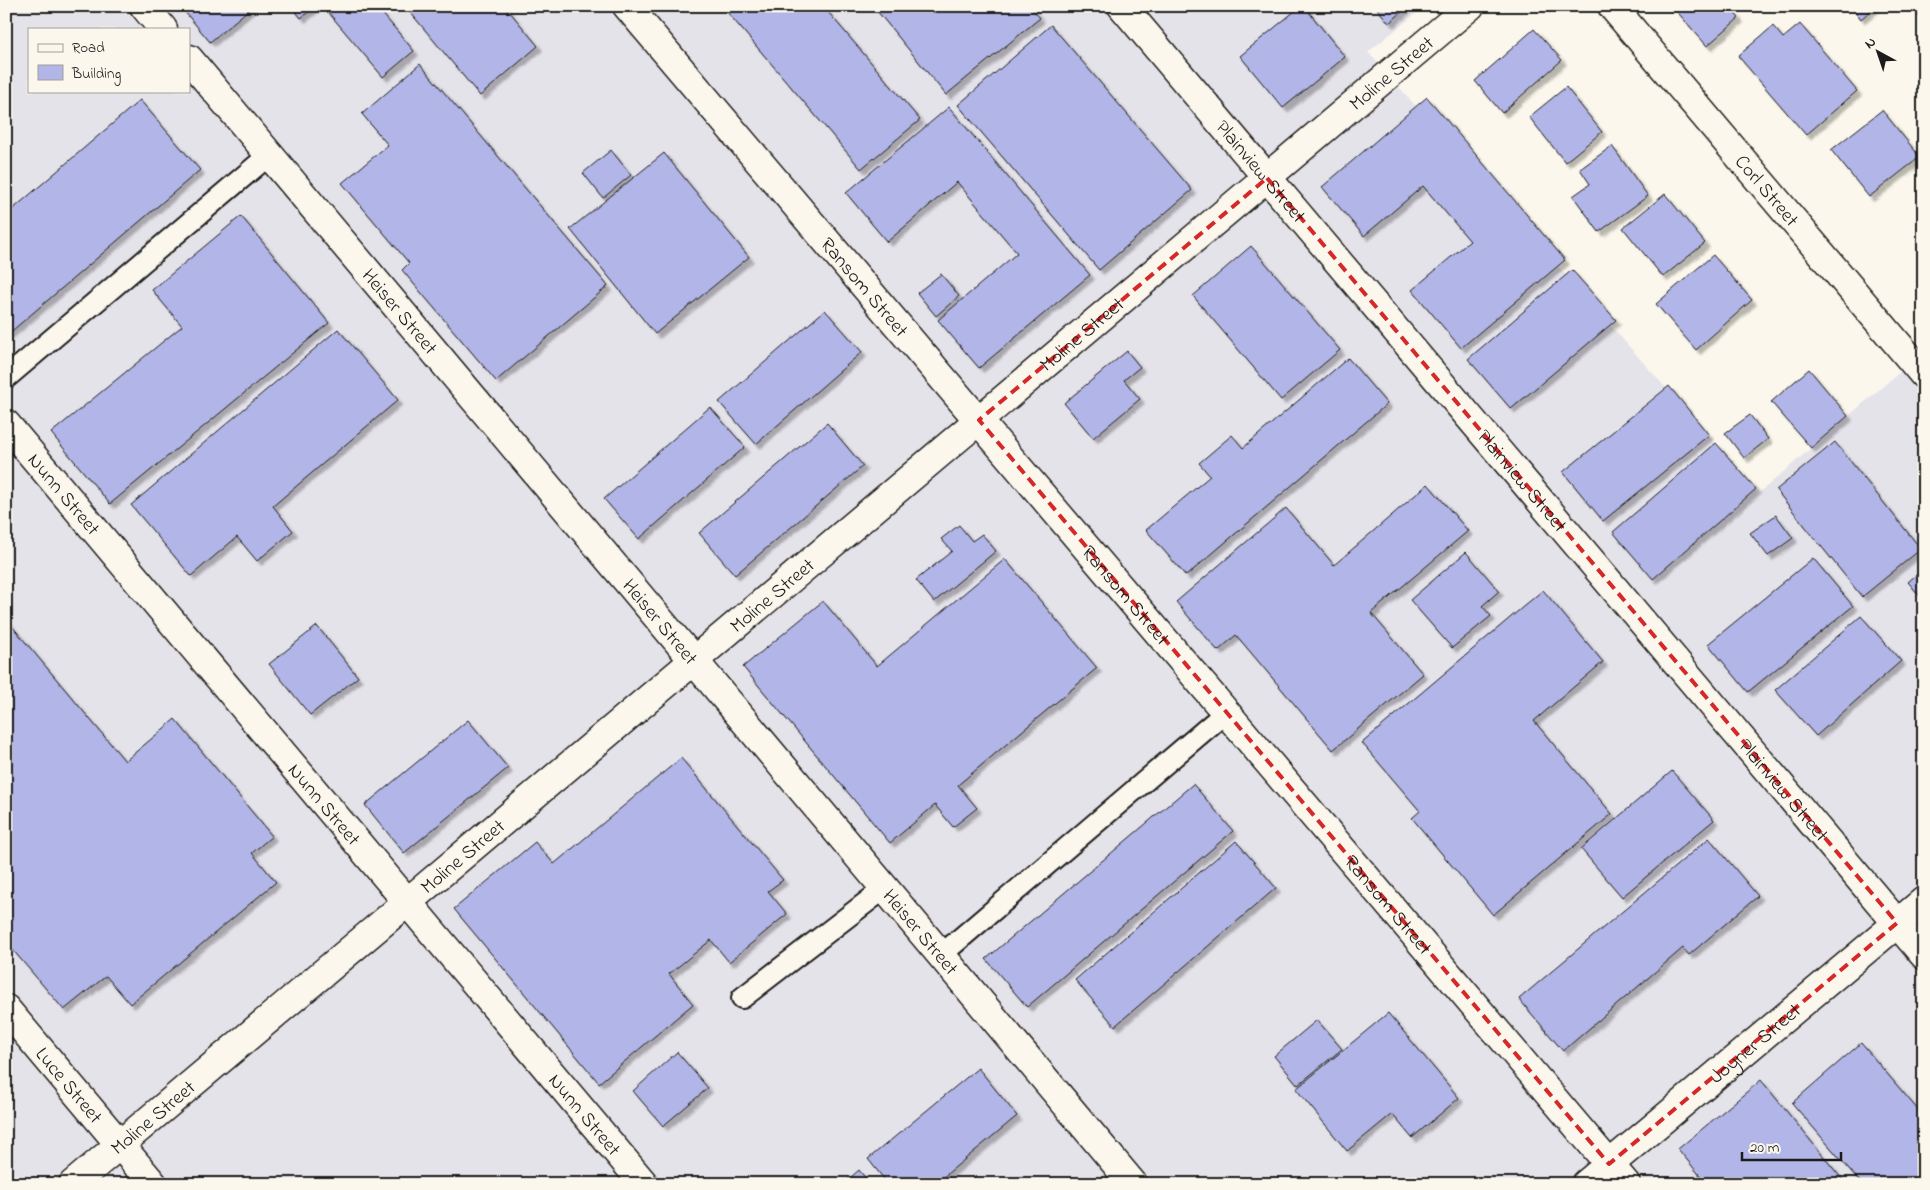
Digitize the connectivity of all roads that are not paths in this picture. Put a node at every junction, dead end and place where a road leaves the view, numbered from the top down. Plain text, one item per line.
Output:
1 (144, 6) edge
2 (627, 6) edge
3 (1122, 6) edge
4 (1470, 6) edge
5 (1612, 6) edge
6 (162, 28) edge
7 (190, 60) edge
8 (269, 155) junction
9 (1267, 178) junction
10 (1924, 375) edge
11 (6, 378) edge
12 (979, 420) junction
13 (6, 424) edge
14 (694, 660) junction
15 (1226, 712) junction
16 (885, 888) junction
17 (408, 901) junction
18 (1924, 901) edge
19 (1897, 923) junction
20 (941, 955) junction
21 (1924, 955) edge
22 (742, 998) dead end
23 (6, 1009) edge
24 (119, 1144) junction
25 (1618, 1174) edge
26 (73, 1184) edge
27 (153, 1184) edge
28 (644, 1184) edge
29 (1133, 1184) edge
30 (1586, 1184) edge

1 - 6 street
2 - 12 street, Ransom Street
3 - 9 street, Plainview Street
4 - 9 street, Moline Street
5 - 10 street, Corl Street
7 - 8 street, Heiser Street
8 - 11 lane
8 - 14 street, Heiser Street
9 - 12 street, Moline Street
9 - 19 street, Plainview Street
12 - 14 street, Moline Street
12 - 15 street, Ransom Street
13 - 17 street, Nunn Street
14 - 16 street, Heiser Street
14 - 17 street, Moline Street
15 - 20 lane
15 - 25 street, Ransom Street
16 - 20 street, Heiser Street
16 - 22 lane
17 - 24 street, Moline Street
17 - 28 street, Nunn Street
18 - 19 street, Joyner Street
19 - 21 street, Plainview Street
19 - 25 street, Joyner Street
20 - 29 street, Heiser Street
23 - 24 street, Luce Street
24 - 26 street, Moline Street
24 - 27 street, Luce Street
25 - 30 street, Joyner Street

